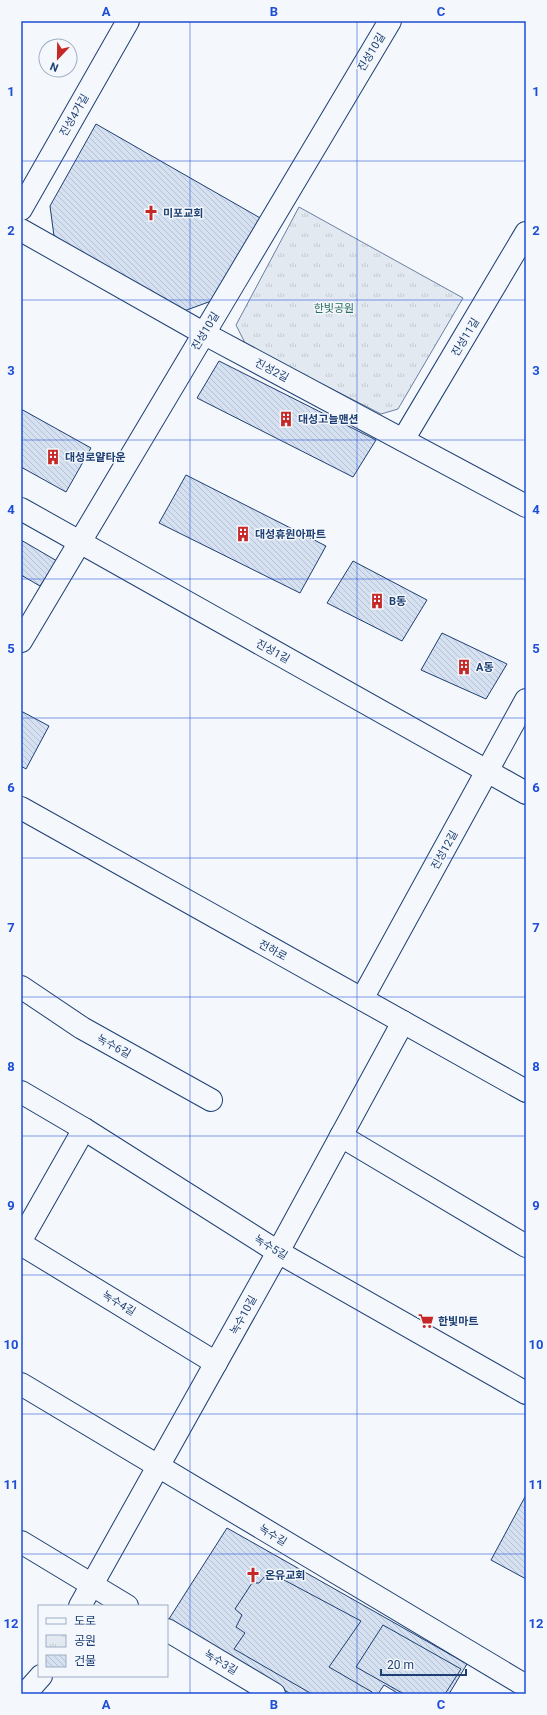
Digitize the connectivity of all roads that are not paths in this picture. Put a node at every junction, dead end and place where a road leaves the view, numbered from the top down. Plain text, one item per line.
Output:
1 (128, 21) edge
2 (390, 21) edge
3 (21, 210) edge
4 (21, 230) edge
5 (526, 233) edge
6 (203, 334) junction
7 (403, 440) junction
8 (526, 506) edge
9 (21, 509) edge
10 (79, 542) junction
11 (21, 641) edge
12 (526, 700) edge
13 (487, 771) junction
14 (526, 793) edge
15 (21, 808) edge
16 (21, 987) edge
17 (362, 999) junction
18 (403, 1022) junction
19 (526, 1091) edge
20 (21, 1092) edge
21 (211, 1100) dead end
22 (84, 1129) junction
23 (341, 1136) junction
24 (21, 1240) edge
25 (21, 1244) edge
26 (526, 1246) edge
27 (278, 1252) junction
28 (216, 1363) junction
29 (21, 1384) edge
30 (526, 1393) edge
31 (158, 1466) junction
32 (21, 1542) edge
33 (92, 1585) junction
34 (81, 1605) edge
35 (126, 1605) edge
36 (168, 1631) edge
37 (40, 1677) edge
38 (526, 1686) edge
39 (25, 1694) edge
40 (274, 1694) edge

1 - 3 street, 진성4가길
2 - 6 street, 진성10길
4 - 6 street, 진성2길
5 - 7 street, 진성11길
6 - 7 street, 진성2길
6 - 10 street, 진성10길
7 - 8 street, 진성2길
9 - 10 street, 진성1길
10 - 11 street, 진성10길
10 - 13 street, 진성1길
12 - 13 street, 진성12길
13 - 14 street, 진성1길
13 - 17 street, 진성12길
15 - 17 street, 전하로
16 - 21 street, 녹수6길
17 - 18 street, 전하로
18 - 19 street, 전하로
18 - 23 street, 녹수10길
20 - 22 street, 녹수5길
22 - 24 street
22 - 27 street, 녹수5길
23 - 26 street
23 - 27 street, 녹수10길
25 - 28 street, 녹수4길
27 - 28 street, 녹수10길
27 - 30 street, 녹수5길
28 - 31 street, 녹수10길
29 - 31 street, 녹수길
31 - 33 street, 녹수10길
31 - 38 street, 녹수길
32 - 33 street
33 - 34 street, 녹수10길
33 - 35 street
36 - 40 street, 녹수3길
37 - 39 street

